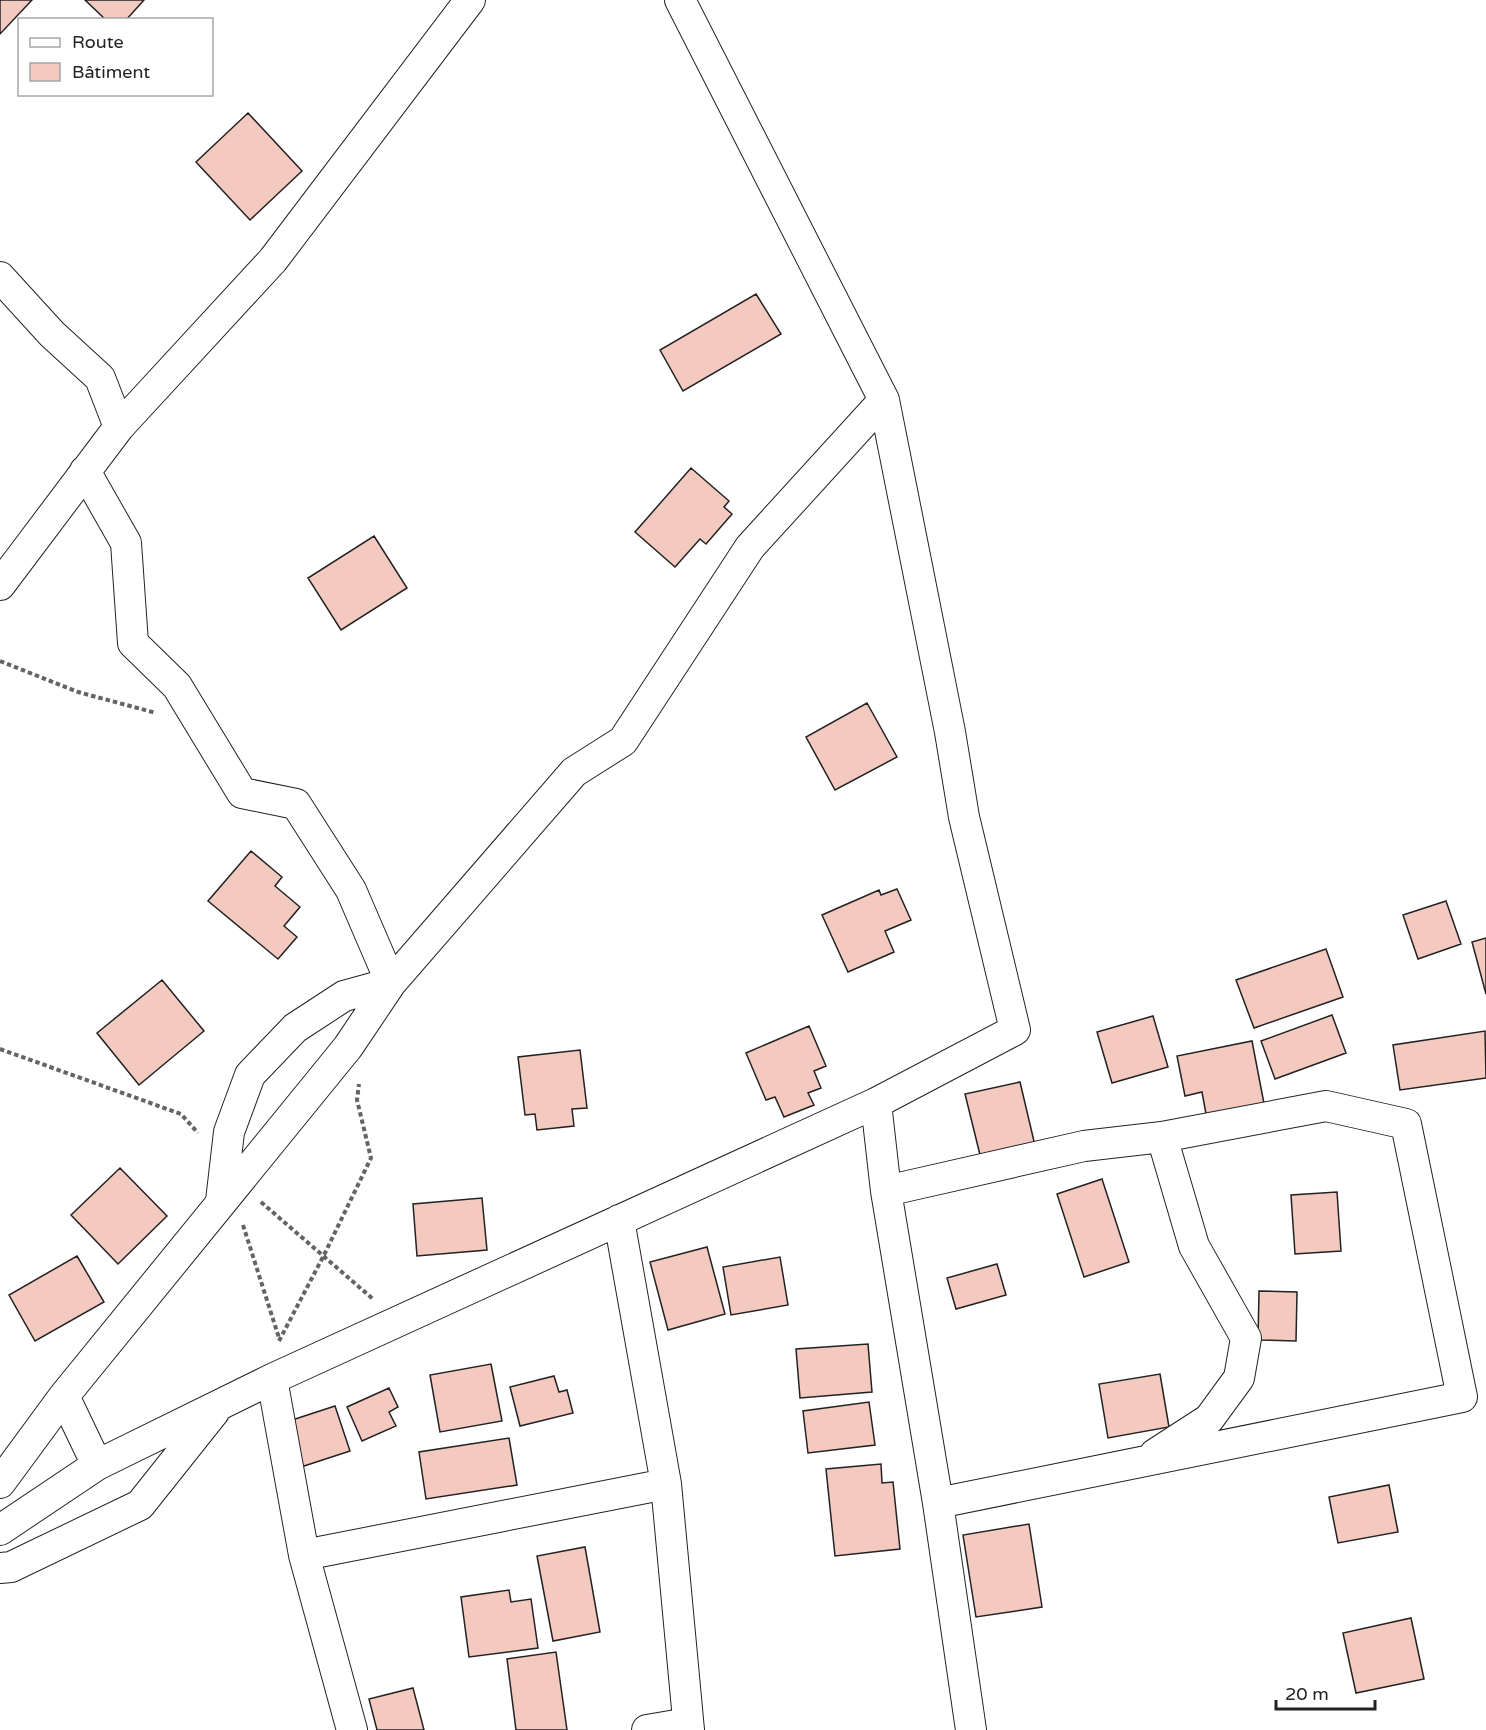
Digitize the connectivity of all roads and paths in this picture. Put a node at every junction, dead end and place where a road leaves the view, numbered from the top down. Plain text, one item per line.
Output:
1 (470, 0) edge
2 (680, 0) edge
3 (0, 277) edge
4 (884, 400) junction
5 (119, 427) junction
6 (85, 471) junction
7 (0, 585) edge
8 (0, 661) edge
9 (204, 731) junction
10 (391, 983) junction
11 (360, 1079) dead end
12 (876, 1103) junction
13 (1162, 1137) junction
14 (886, 1191) junction
15 (221, 1201) junction
16 (620, 1220) junction
17 (280, 1339) junction
18 (262, 1384) junction
19 (64, 1396) junction
20 (221, 1405) junction
21 (1142, 1462) junction
22 (97, 1466) junction
23 (0, 1483) edge
24 (666, 1484) junction
25 (938, 1503) junction
26 (0, 1530) edge
27 (304, 1555) junction
28 (0, 1568) edge
29 (688, 1726) edge
30 (352, 1730) edge
31 (647, 1730) edge
32 (971, 1730) edge

1 - 5 street
2 - 4 street
3 - 5 street
4 - 10 street
4 - 12 street
5 - 6 street
6 - 7 street
6 - 9 street
8 - 9 path
9 - 10 street
10 - 15 street
10 - 15 street
11 - 17 path
12 - 14 street
12 - 16 street
13 - 14 street
13 - 21 street
13 - 21 street
14 - 25 street
15 - 17 path
15 - 19 street
16 - 18 street
16 - 24 street
17 - 18 path
18 - 20 street
18 - 27 street
19 - 22 street
19 - 23 street
20 - 22 street
20 - 28 street
21 - 25 street
22 - 26 street
24 - 27 street
24 - 29 street
25 - 32 street
27 - 30 street
29 - 31 street

